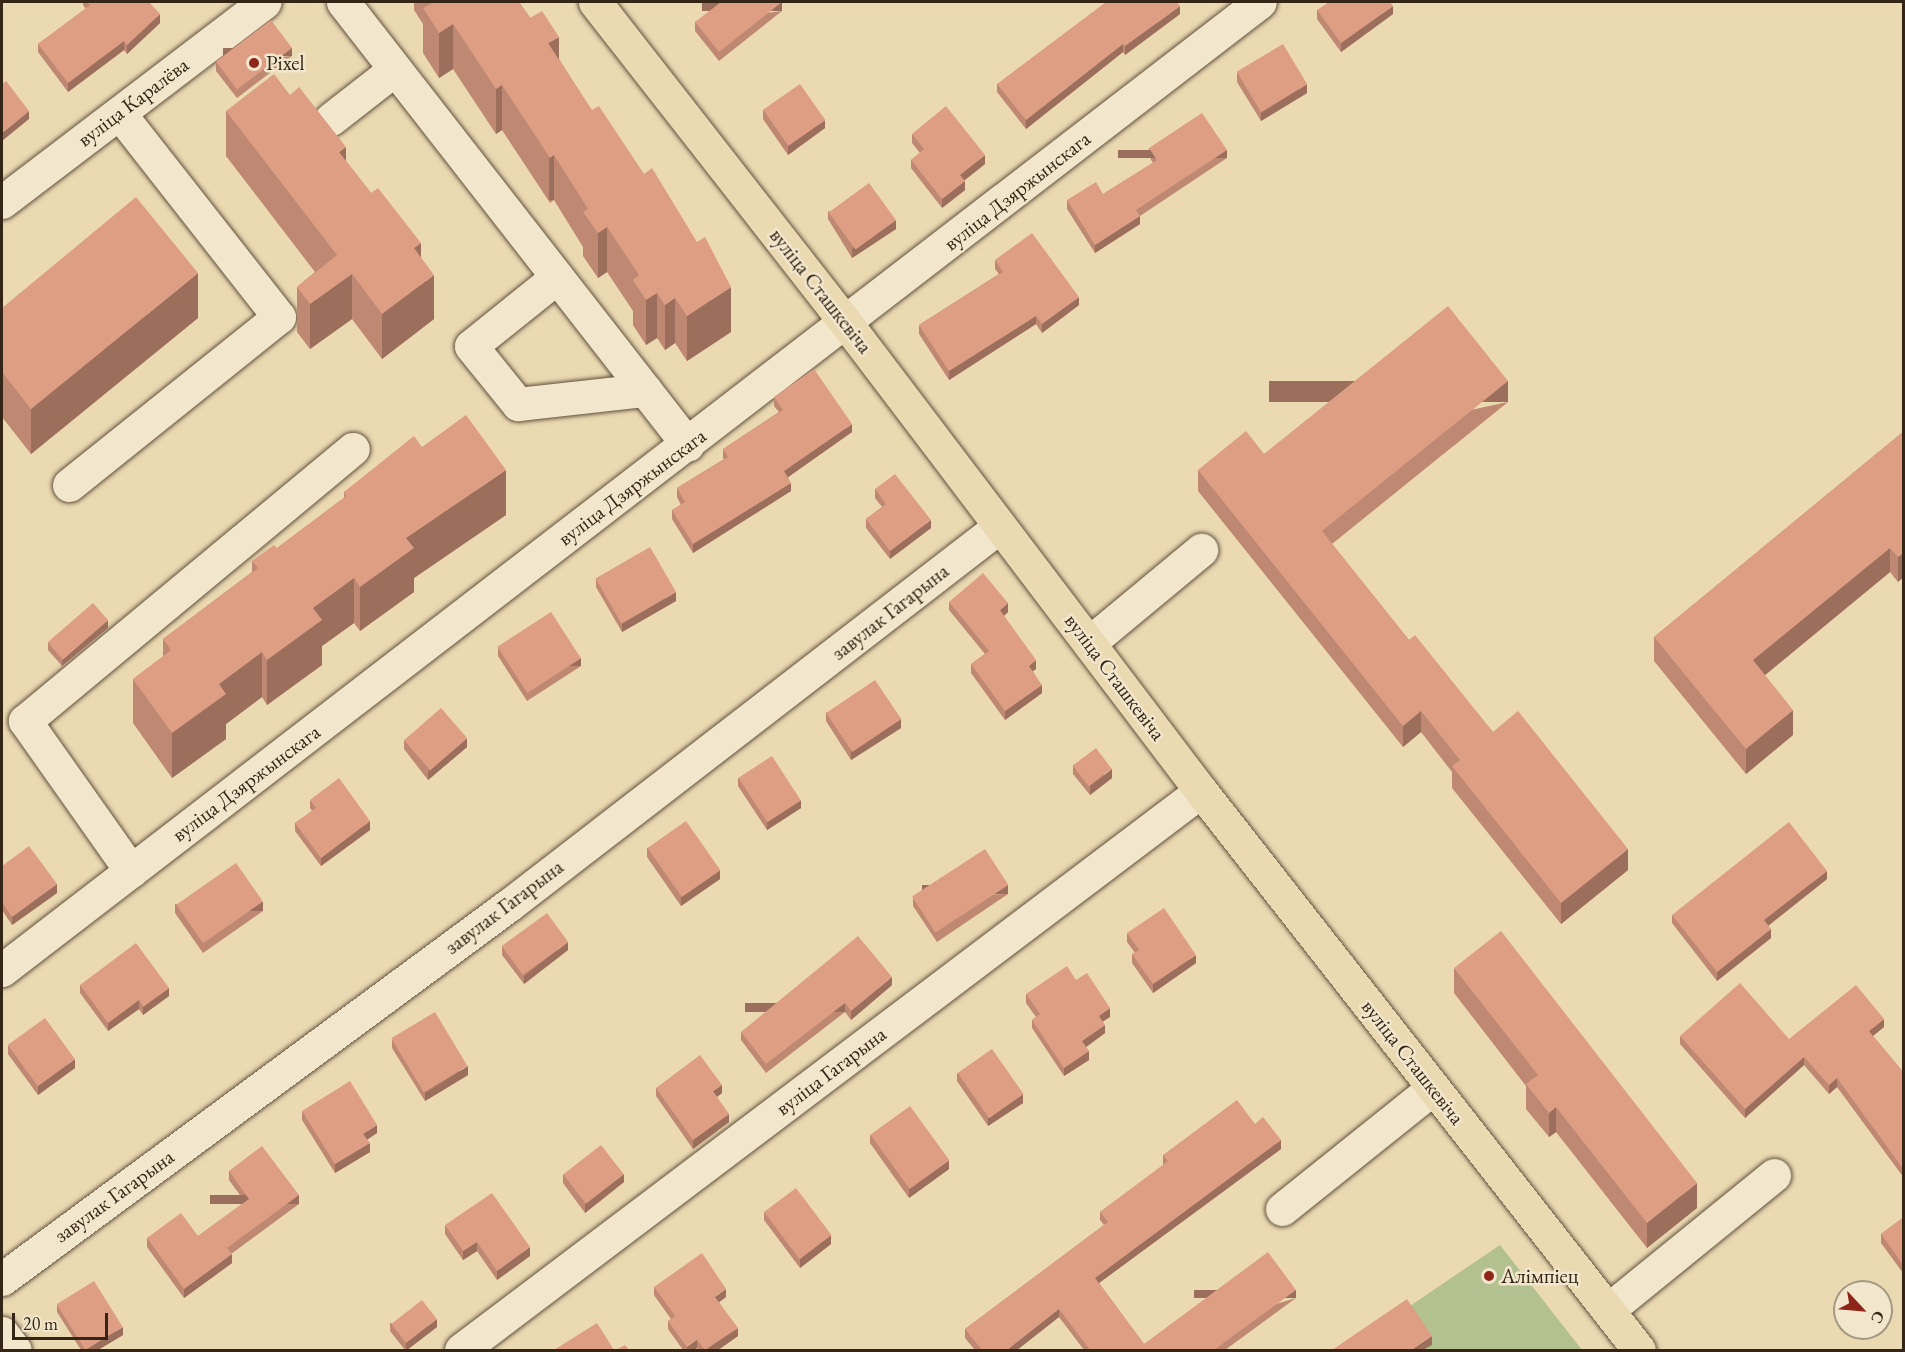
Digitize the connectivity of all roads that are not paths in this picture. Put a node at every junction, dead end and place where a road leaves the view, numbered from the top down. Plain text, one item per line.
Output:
1 (264, 2) edge
2 (343, 2) edge
3 (595, 2) edge
4 (1260, 2) edge
5 (395, 69) junction
6 (119, 113) junction
7 (331, 119) dead end
8 (2, 202) edge
9 (557, 277) junction
10 (846, 323) junction
11 (645, 390) junction
12 (688, 445) junction
13 (353, 449) dead end
14 (69, 485) dead end
15 (1000, 526) junction
16 (1201, 550) dead end
17 (1089, 643) junction
18 (1202, 791) junction
19 (131, 871) junction
20 (2, 970) edge
21 (1433, 1088) junction
22 (1774, 1175) dead end
23 (1282, 1209) dead end
24 (2, 1279) edge
25 (1608, 1310) junction
26 (2, 1333) edge
27 (15, 1350) edge
28 (461, 1350) edge
29 (1639, 1350) edge

1 - 6 street, вуліца Каралёва
2 - 5 street
3 - 10 main road, вуліца Сташкевіча
4 - 10 street, вуліца Дзяржынскага
5 - 7 street
5 - 9 street
6 - 8 street, вуліца Каралёва
6 - 14 street
9 - 11 street
9 - 11 street
10 - 12 street, вуліца Дзяржынскага
10 - 15 main road, вуліца Сташкевіча
11 - 12 street
12 - 19 street, вуліца Дзяржынскага
13 - 19 street
15 - 17 main road, вуліца Сташкевіча
15 - 24 street, завулак Гагарына
16 - 17 street
17 - 18 main road, вуліца Сташкевіча
18 - 21 main road, вуліца Сташкевіча
18 - 28 street, вуліца Гагарына
19 - 20 street, вуліца Дзяржынскага
21 - 23 street
21 - 25 main road, вуліца Сташкевіча
22 - 25 street
25 - 29 main road, вуліца Сташкевіча
26 - 27 street

